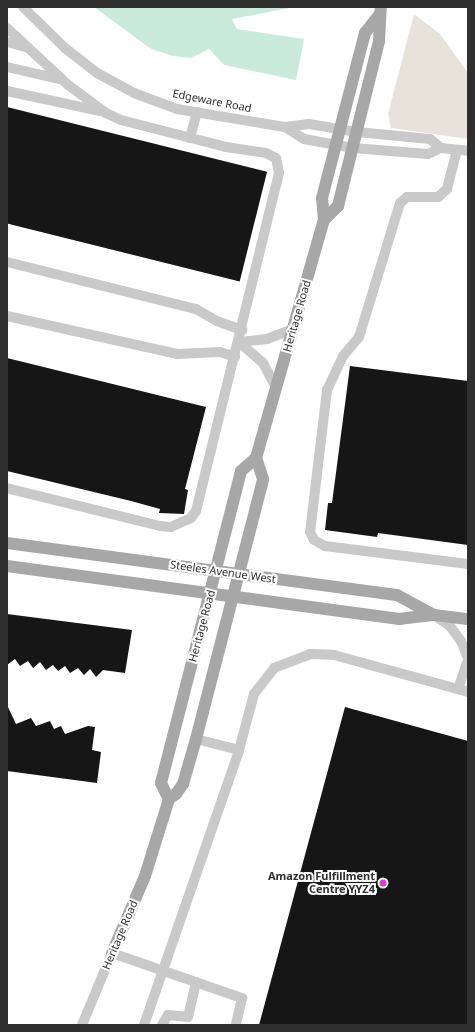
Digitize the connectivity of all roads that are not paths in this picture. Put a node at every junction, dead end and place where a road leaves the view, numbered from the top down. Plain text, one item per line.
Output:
1 (23, 7) edge
2 (380, 11) edge
3 (7, 28) edge
4 (7, 42) edge
5 (26, 47) junction
6 (7, 66) edge
7 (61, 79) junction
8 (7, 91) edge
9 (197, 112) junction
10 (106, 113) junction
11 (285, 127) junction
12 (340, 129) junction
13 (357, 132) junction
14 (190, 138) junction
15 (336, 144) junction
16 (353, 148) junction
17 (441, 148) junction
18 (457, 150) junction
19 (468, 151) edge
20 (324, 220) junction
21 (7, 262) edge
22 (7, 316) edge
23 (293, 329) junction
24 (242, 330) junction
25 (239, 342) junction
26 (235, 357) junction
27 (276, 387) junction
28 (256, 458) junction
29 (7, 488) edge
30 (7, 543) edge
31 (468, 564) edge
32 (7, 566) edge
33 (216, 571) junction
34 (239, 574) junction
35 (210, 593) junction
36 (234, 596) junction
37 (434, 615) junction
38 (468, 619) edge
39 (468, 659) edge
40 (463, 691) edge
41 (196, 739) junction
42 (239, 750) junction
43 (169, 799) junction
44 (112, 953) junction
45 (164, 971) junction
46 (196, 982) junction
47 (82, 1025) edge
48 (144, 1025) edge
49 (162, 1025) edge
50 (236, 1025) edge

1 - 9 street, Edgeware Road
2 - 12 main road, Heritage Road
2 - 13 main road, Heritage Road
3 - 5 street
4 - 5 street
5 - 7 street
6 - 7 street
7 - 10 street
8 - 10 street
9 - 11 street, Edgeware Road
9 - 14 street
10 - 14 street
11 - 12 street, Edgeware Road
11 - 15 street, Edgeware Road
12 - 13 street, Edgeware Road
12 - 15 main road, Heritage Road
13 - 16 main road, Heritage Road
13 - 17 street, Edgeware Road
14 - 24 street
15 - 16 street, Edgeware Road
15 - 20 main road, Heritage Road
16 - 17 street, Edgeware Road
16 - 20 main road, Heritage Road
17 - 18 street, Edgeware Road
18 - 19 street, Edgeware Road
18 - 31 street
20 - 23 main road, Heritage Road
21 - 24 street
22 - 26 street
23 - 25 street
23 - 27 main road, Heritage Road
24 - 25 street
25 - 26 street
25 - 27 street
26 - 29 street
27 - 28 main road, Heritage Road
28 - 33 main road, Heritage Road
28 - 34 main road, Heritage Road
30 - 33 main road, Steeles Avenue West
32 - 35 main road, Steeles Avenue West
33 - 34 main road, Steeles Avenue West
33 - 35 main road, Heritage Road
34 - 36 main road, Heritage Road
34 - 37 main road, Steeles Avenue West
35 - 36 main road, Steeles Avenue West
35 - 43 main road, Heritage Road
36 - 37 main road, Steeles Avenue West
36 - 41 main road, Heritage Road
37 - 38 main road, Steeles Avenue West
37 - 39 street
39 - 40 street
40 - 42 street
41 - 42 street
41 - 43 main road, Heritage Road
42 - 45 street
43 - 44 main road, Heritage Road
44 - 45 street
44 - 47 street, Heritage Road
45 - 46 street
45 - 48 street
46 - 49 street
46 - 50 street

